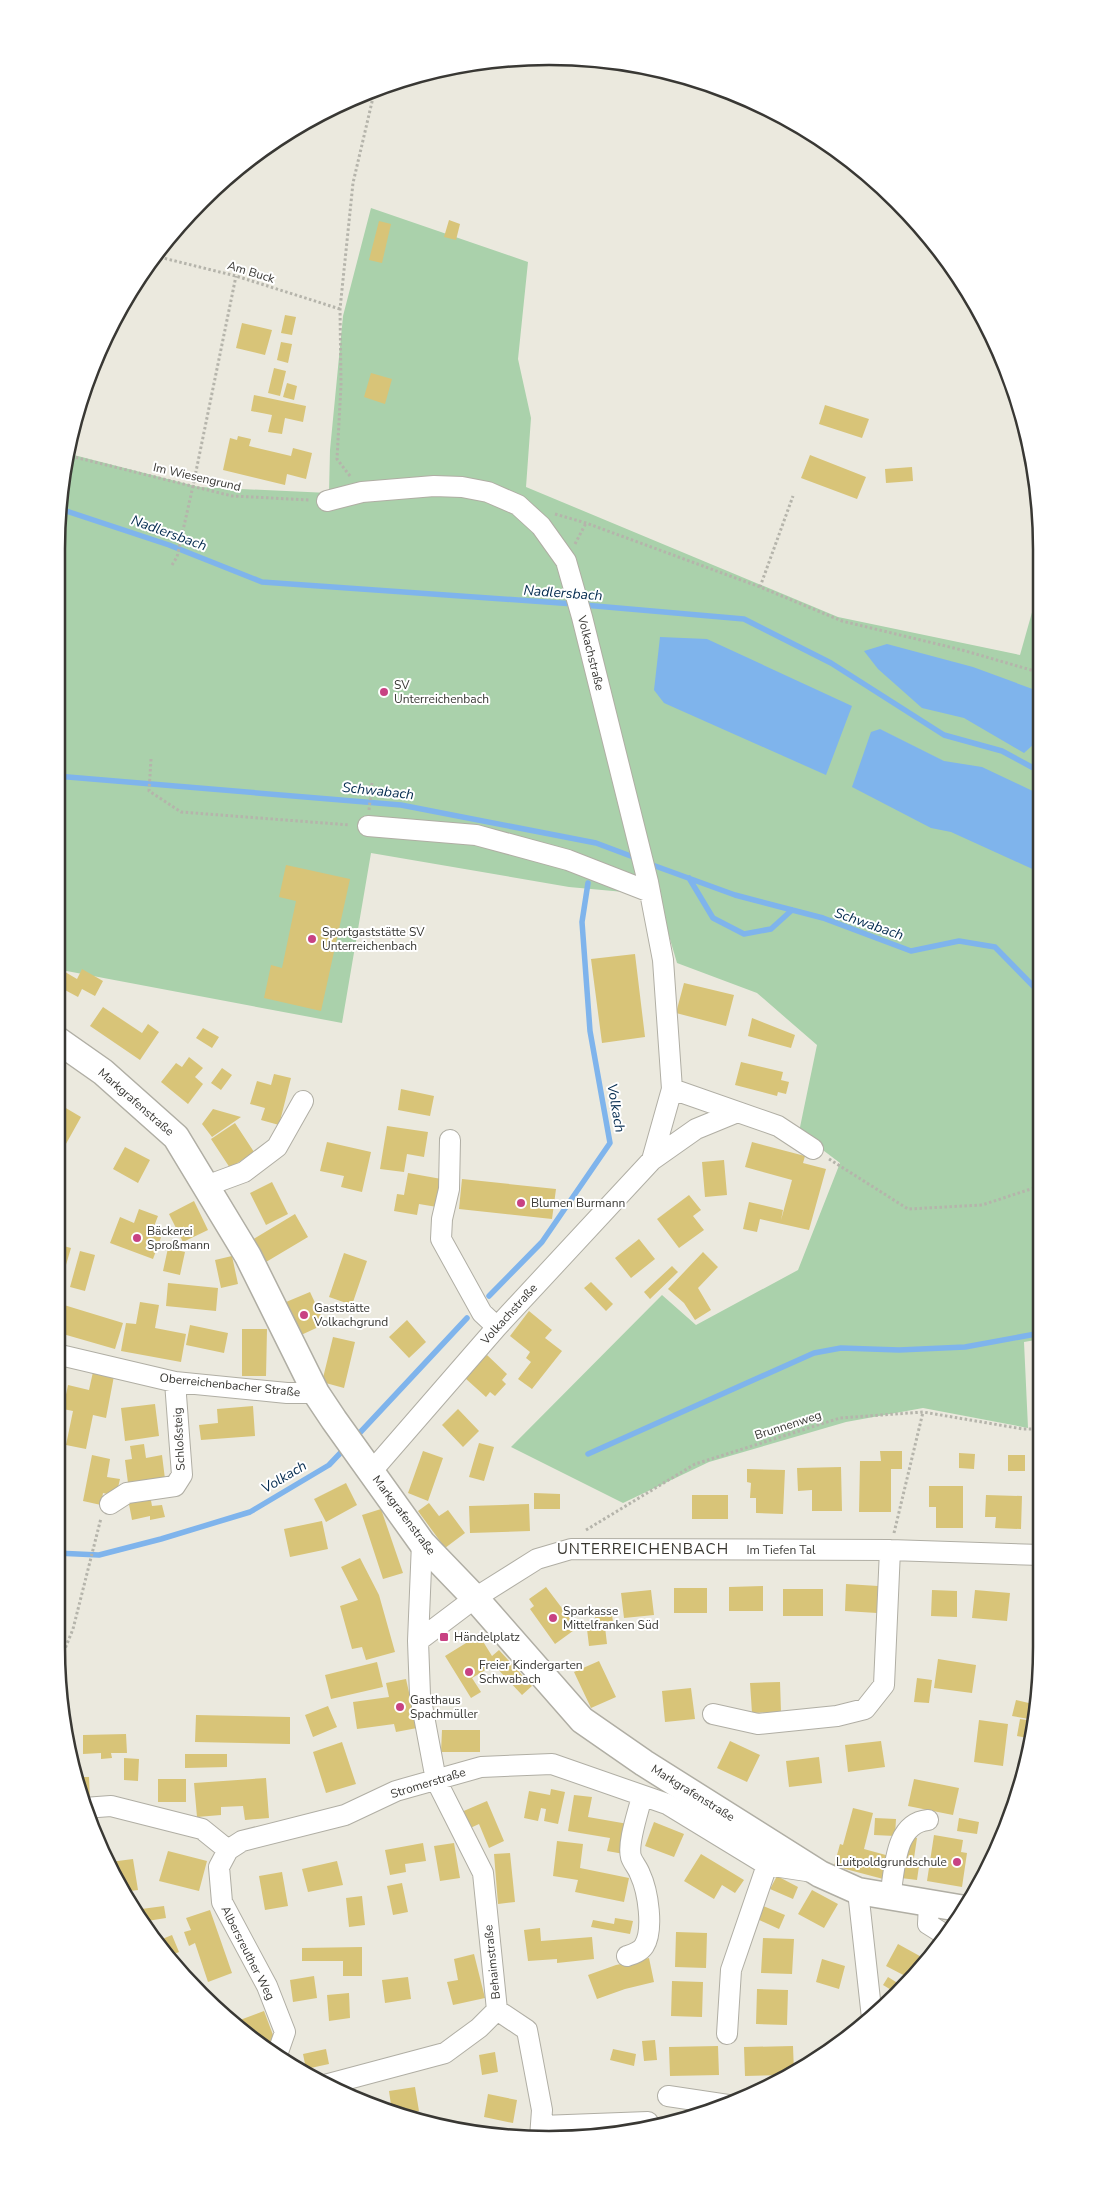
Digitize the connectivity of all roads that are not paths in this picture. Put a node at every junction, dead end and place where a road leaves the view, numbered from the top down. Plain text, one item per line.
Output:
1 (327, 501) road end
2 (368, 818) road end
3 (649, 887) junction
4 (65, 1045) edge
5 (672, 1089) junction
6 (303, 1101) dead end
7 (735, 1113) junction
8 (450, 1140) dead end
9 (813, 1149) road end
10 (652, 1160) junction
11 (206, 1186) junction
12 (497, 1327) junction
13 (65, 1356) edge
14 (176, 1382) junction
15 (316, 1393) junction
16 (368, 1467) junction
17 (110, 1504) road end
18 (422, 1543) junction
19 (890, 1550) junction
20 (1033, 1555) edge
21 (475, 1598) junction
22 (418, 1640) junction
23 (713, 1714) dead end
24 (436, 1780) junction
25 (642, 1796) junction
26 (93, 1807) edge
27 (928, 1820) dead end
28 (228, 1850) junction
29 (767, 1865) junction
30 (820, 1874) junction
31 (858, 1891) junction
32 (890, 1897) junction
33 (929, 1904) junction
34 (956, 1908) edge
35 (940, 1932) edge
36 (628, 1956) dead end
37 (871, 2008) edge
38 (497, 2010) junction
39 (727, 2034) dead end
40 (279, 2048) edge
41 (336, 2081) edge
42 (668, 2096) dead end
43 (712, 2103) edge
44 (636, 2123) edge
45 (541, 2131) edge
46 (553, 2131) edge

1 - 3 street, Volkachstraße
2 - 3 street
3 - 5 street, Volkachstraße
4 - 11 main road, Markgrafenstraße
5 - 7 street
5 - 10 street, Volkachstraße
6 - 11 street
7 - 9 street
7 - 10 street, Volkachstraße
8 - 12 street
10 - 12 street, Volkachstraße
11 - 15 main road, Markgrafenstraße
12 - 16 street, Volkachstraße
13 - 14 street, Oberreichenbacher Straße
14 - 15 street, Oberreichenbacher Straße
14 - 17 street, Schloßsteig
15 - 16 main road, Markgrafenstraße
16 - 18 main road, Markgrafenstraße
18 - 21 main road, Markgrafenstraße
18 - 22 street
19 - 20 street, Im Tiefen Tal
19 - 21 street, Im Tiefen Tal
19 - 23 street
21 - 22 street
21 - 30 main road, Markgrafenstraße
22 - 24 street
24 - 25 street, Stromerstraße
24 - 28 street, Stromerstraße
24 - 38 street, Behaimstraße
25 - 29 street, Stromerstraße
25 - 36 street
26 - 28 street
27 - 32 street
28 - 40 street, Albersreuther Weg
29 - 30 street, Stromerstraße
29 - 39 street
30 - 31 main road, Markgrafenstraße
31 - 32 main road, Markgrafenstraße
31 - 37 street
32 - 33 main road, Markgrafenstraße
33 - 34 main road, Markgrafenstraße
33 - 35 street
38 - 41 street
38 - 45 street, Behaimstraße
42 - 43 street
44 - 46 street

